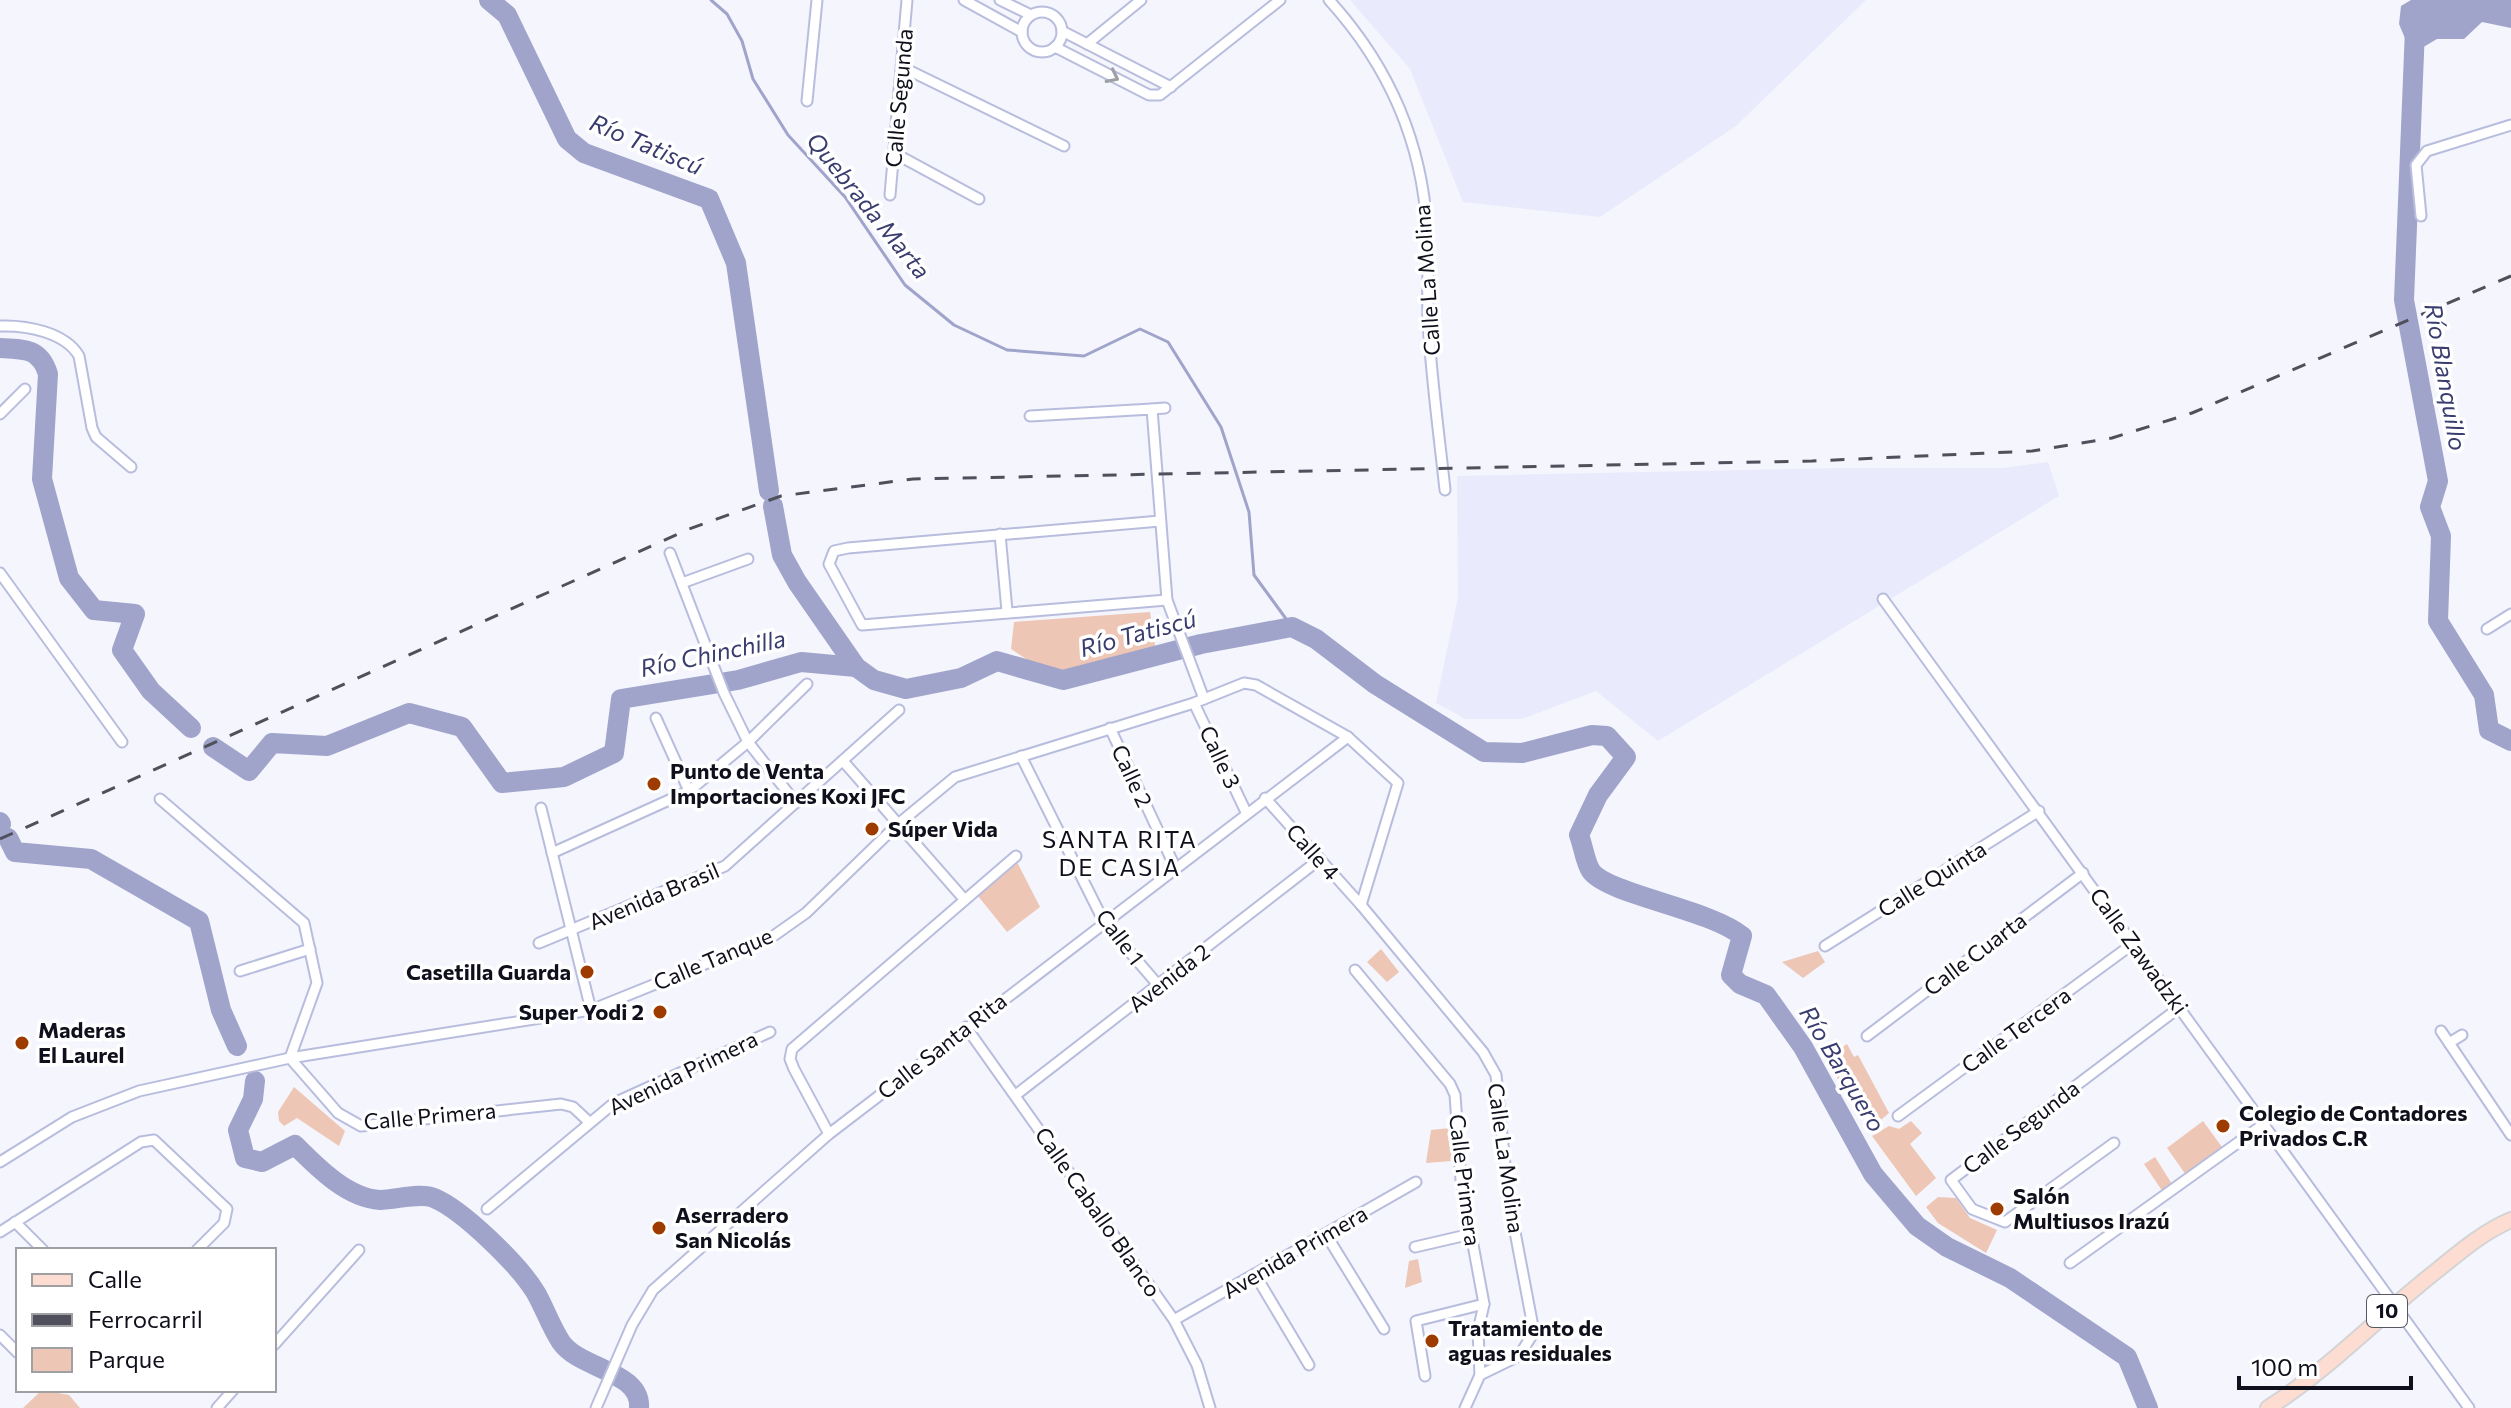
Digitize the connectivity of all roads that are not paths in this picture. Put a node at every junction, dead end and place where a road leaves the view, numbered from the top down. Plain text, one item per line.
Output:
1 (817, 0) edge
2 (907, 0) edge
3 (964, 0) edge
4 (1141, 0) edge
5 (1280, 0) edge
6 (1329, 0) edge
7 (1005, 1) edge
8 (1031, 15) junction
9 (1062, 31) junction
10 (1022, 32) junction
11 (1087, 44) junction
12 (1055, 47) junction
13 (902, 67) junction
14 (1171, 87) junction
15 (807, 101) dead end
16 (2511, 125) edge
17 (1064, 146) dead end
18 (894, 153) junction
19 (890, 195) dead end
20 (979, 199) dead end
21 (2421, 216) dead end
22 (0, 326) edge
23 (25, 389) dead end
24 (1165, 408) dead end
25 (1152, 409) junction
26 (0, 414) edge
27 (1037, 419) dead end
28 (131, 467) dead end
29 (1445, 490) dead end
30 (1160, 521) junction
31 (1000, 534) junction
32 (670, 553) dead end
33 (748, 559) dead end
34 (0, 573) edge
35 (682, 583) junction
36 (1883, 599) dead end
37 (1167, 600) junction
38 (1007, 611) junction
39 (2511, 614) edge
40 (2487, 629) dead end
41 (807, 684) dead end
42 (1199, 701) junction
43 (899, 710) dead end
44 (656, 718) dead end
45 (1110, 728) junction
46 (1348, 737) junction
47 (122, 742) dead end
48 (748, 742) junction
49 (1021, 756) junction
50 (843, 761) junction
51 (689, 791) junction
52 (1265, 798) junction
53 (160, 799) dead end
54 (796, 803) junction
55 (541, 808) dead end
56 (2039, 811) junction
57 (1246, 812) junction
58 (897, 825) junction
59 (552, 853) junction
60 (1016, 856) dead end
61 (1320, 859) junction
62 (1175, 867) junction
63 (2083, 873) junction
64 (964, 899) junction
65 (1361, 905) junction
66 (1104, 922) junction
67 (571, 931) junction
68 (539, 943) dead end
69 (2134, 943) junction
70 (1825, 946) dead end
71 (310, 949) junction
72 (1355, 970) dead end
73 (240, 971) dead end
74 (1159, 986) junction
75 (2180, 1007) junction
76 (591, 1010) junction
77 (966, 1027) junction
78 (2441, 1031) dead end
79 (770, 1032) dead end
80 (2462, 1035) dead end
81 (1867, 1036) dead end
82 (2449, 1043) junction
83 (290, 1058) junction
84 (1017, 1094) junction
85 (1898, 1116) dead end
86 (588, 1121) junction
87 (2264, 1124) junction
88 (829, 1134) junction
89 (2511, 1135) edge
90 (2114, 1143) dead end
91 (0, 1162) edge
92 (1416, 1182) dead end
93 (487, 1209) dead end
94 (2511, 1220) edge
95 (15, 1222) junction
96 (0, 1232) edge
97 (1471, 1234) junction
98 (1327, 1236) junction
99 (1415, 1247) dead end
100 (41, 1248) edge
101 (199, 1248) edge
102 (359, 1250) dead end
103 (2070, 1263) dead end
104 (1256, 1276) junction
105 (1484, 1304) junction
106 (2394, 1304) junction
107 (1174, 1320) junction
108 (1384, 1329) dead end
109 (0, 1335) edge
110 (276, 1343) edge
111 (16, 1351) edge
112 (1309, 1365) dead end
113 (1480, 1375) junction
114 (1425, 1376) dead end
115 (231, 1392) edge
116 (217, 1408) edge
117 (596, 1408) edge
118 (1210, 1408) edge
119 (1465, 1408) edge
120 (2268, 1408) edge
121 (2469, 1408) edge

1 - 15 street
2 - 13 street, Calle Segunda
3 - 10 street
4 - 11 street
5 - 14 street
6 - 29 street, Calle La Molina
7 - 8 street
8 - 9 street
8 - 10 street
9 - 11 street
9 - 12 street
10 - 12 street
11 - 14 street
12 -> 14 street
13 - 17 street
13 - 18 street, Calle Segunda
16 - 21 street
18 - 19 street, Calle Segunda
18 - 20 street
22 - 28 street
23 - 26 street
24 - 25 street
25 - 27 street
25 - 30 street, Calle 3
30 - 31 street
30 - 37 street, Calle 3
31 - 38 street
31 - 38 street
32 - 35 street
33 - 35 street
34 - 47 street
35 - 48 street
36 - 56 street, Calle Zawadzki
37 - 38 street
37 - 42 street, Calle 3
39 - 40 street
41 - 48 street
42 - 45 street, Calle Tanque
42 - 46 street, Calle Tanque
42 - 57 street, Calle 3
43 - 50 street, Avenida Brasil
44 - 51 street
45 - 49 street, Calle Tanque
45 - 62 street, Calle 2
46 - 52 street, Calle Santa Rita
46 - 65 street, Calle Tanque
48 - 51 street
48 - 54 street
49 - 58 street, Calle Tanque
49 - 66 street, Calle 1
50 - 54 street, Avenida Brasil
50 - 58 street
51 - 59 street
52 - 57 street, Calle Santa Rita
52 - 61 street, Calle 4
53 - 71 street
54 - 67 street, Avenida Brasil
55 - 59 street
56 - 63 street, Calle Zawadzki
56 - 70 street, Calle Quinta
57 - 62 street, Calle Santa Rita
58 - 64 street
58 - 76 street, Calle Tanque
59 - 67 street
60 - 64 street, Avenida Primera
61 - 65 street, Calle 4
61 - 74 street, Avenida 2
62 - 66 street, Calle Santa Rita
63 - 69 street, Calle Zawadzki
63 - 81 street, Calle Cuarta
64 - 88 street, Avenida Primera
65 - 113 street, Calle La Molina
66 - 74 street, Calle 1
66 - 77 street, Calle Santa Rita
67 - 68 street, Avenida Brasil
67 - 76 street
69 - 75 street, Calle Zawadzki
69 - 85 street, Calle Tercera
71 - 73 street
71 - 83 street
72 - 97 street, Calle Primera
74 - 84 street, Avenida 2
75 - 87 street, Calle Zawadzki
75 - 90 street, Calle Segunda
76 - 83 street, Calle Tanque
77 - 84 street, Calle Caballo Blanco
77 - 88 street, Calle Santa Rita
78 - 82 street
79 - 86 street, Avenida Primera
80 - 82 street
82 - 89 street
83 - 86 street, Calle Primera
83 - 91 street, Calle Tanque
84 - 107 street, Calle Caballo Blanco
86 - 93 street, Avenida Primera
87 - 103 street
87 - 106 street, Calle Zawadzki
88 - 117 street, Calle Santa Rita
92 - 98 street, Avenida Primera
94 - 106 main road, 10
95 - 96 street
95 - 100 street
95 - 101 street
97 - 99 street
97 - 105 street, Calle Primera
98 - 104 street, Avenida Primera
98 - 108 street
102 - 110 street
104 - 107 street, Avenida Primera
104 - 112 street
105 - 113 street, Calle Primera
105 - 114 street
106 - 120 main road, 10
106 - 121 street, Calle Zawadzki
107 - 118 street, Calle Caballo Blanco
109 - 111 street
113 - 119 street
115 - 116 street

